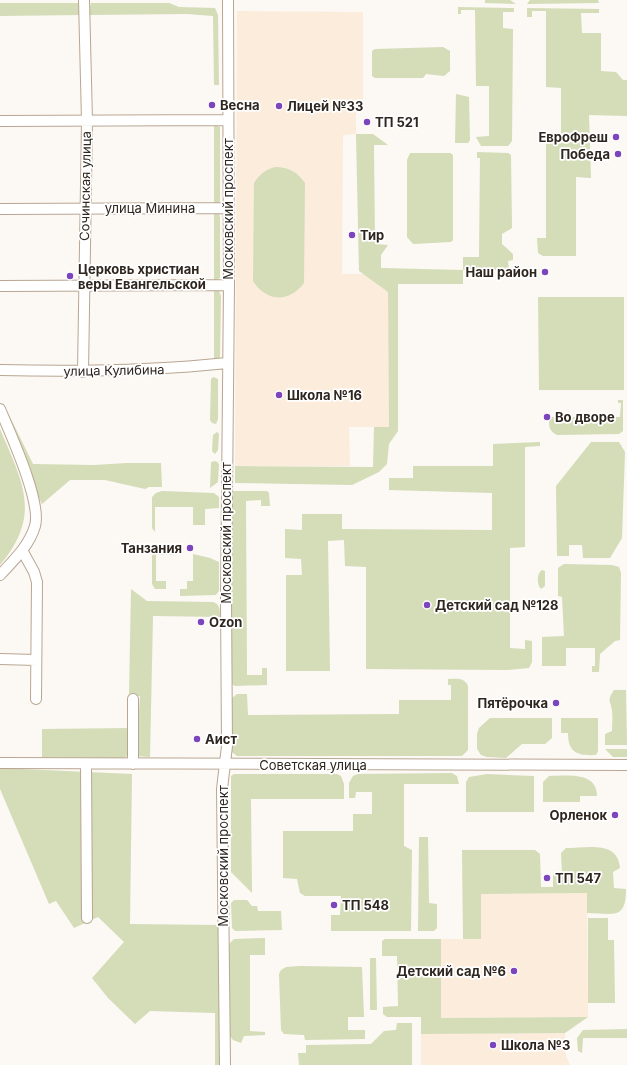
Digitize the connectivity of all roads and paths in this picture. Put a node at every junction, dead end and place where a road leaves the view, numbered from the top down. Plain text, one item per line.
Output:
1 (84, 0) edge
2 (228, 0) edge
3 (228, 120) junction
4 (0, 121) edge
5 (87, 122) junction
6 (84, 208) junction
7 (228, 208) junction
8 (0, 209) edge
9 (228, 285) junction
10 (0, 286) edge
11 (83, 286) junction
12 (227, 363) junction
13 (0, 370) edge
14 (83, 372) junction
15 (0, 409) edge
16 (23, 552) junction
17 (0, 575) edge
18 (0, 659) edge
19 (36, 660) junction
20 (133, 698) dead end
21 (36, 699) dead end
22 (0, 763) edge
23 (86, 764) junction
24 (133, 764) junction
25 (224, 765) junction
26 (627, 765) edge
27 (87, 918) dead end
28 (225, 1065) edge

1 - 5 street, Сочинская улица
2 - 3 street, Московский проспект
3 - 5 street
3 - 7 street, Московский проспект
4 - 5 street
5 - 6 street, Сочинская улица
6 - 7 street, улица Минина
6 - 8 street, улица Минина
6 - 11 street, Сочинская улица
7 - 9 street, Московский проспект
9 - 11 street
9 - 12 street, Московский проспект
10 - 11 street
11 - 14 street, Сочинская улица
12 - 14 street, улица Кулибина
12 - 25 street, Московский проспект
13 - 14 street, улица Кулибина
15 - 16 street
16 - 17 street
16 - 19 street
18 - 19 street
19 - 21 street
20 - 24 street
22 - 23 street, Советская улица
23 - 24 street, Советская улица
23 - 27 street
24 - 25 street, Советская улица
25 - 26 street, Советская улица
25 - 28 street, Московский проспект

